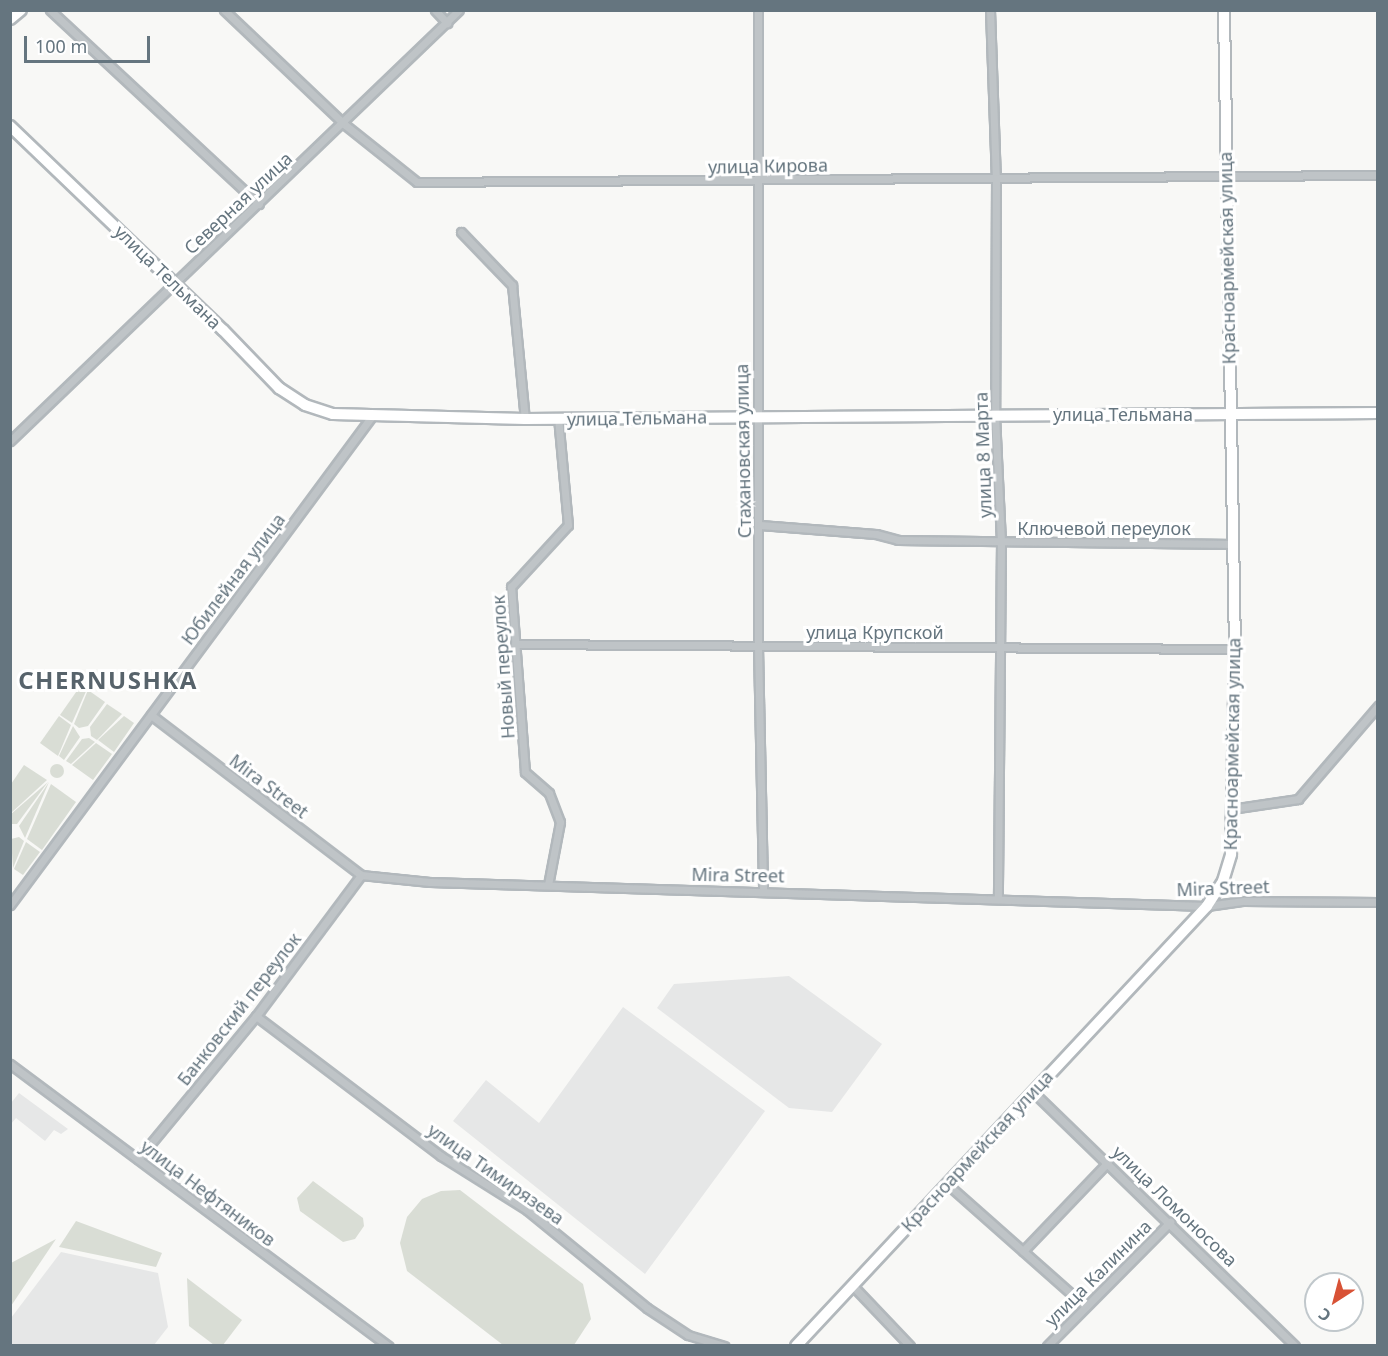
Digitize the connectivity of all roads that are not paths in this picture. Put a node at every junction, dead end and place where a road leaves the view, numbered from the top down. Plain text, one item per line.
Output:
1 (21, 10) edge
2 (50, 10) edge
3 (224, 10) edge
4 (435, 10) edge
5 (459, 10) edge
6 (758, 10) edge
7 (990, 10) edge
8 (1224, 10) edge
9 (10, 19) edge
10 (447, 22) junction
11 (344, 124) junction
12 (10, 126) edge
13 (1377, 175) edge
14 (1226, 177) junction
15 (996, 178) junction
16 (757, 181) junction
17 (259, 204) junction
18 (461, 232) dead end
19 (174, 283) junction
20 (1229, 413) junction
21 (1377, 413) edge
22 (995, 415) junction
23 (372, 416) junction
24 (757, 416) junction
25 (558, 418) junction
26 (525, 419) junction
27 (10, 441) edge
28 (760, 525) junction
29 (1001, 542) junction
30 (1234, 544) junction
31 (515, 644) junction
32 (758, 647) junction
33 (1000, 648) junction
34 (1235, 649) junction
35 (1377, 706) edge
36 (151, 715) junction
37 (1231, 809) junction
38 (361, 875) junction
39 (548, 885) junction
40 (763, 890) junction
41 (998, 898) junction
42 (1377, 902) edge
43 (10, 905) edge
44 (1207, 906) junction
45 (256, 1016) junction
46 (10, 1064) edge
47 (1032, 1091) junction
48 (138, 1160) junction
49 (1108, 1162) junction
50 (946, 1183) junction
51 (1170, 1222) junction
52 (1023, 1251) junction
53 (852, 1285) junction
54 (1085, 1306) junction
55 (909, 1345) edge
56 (388, 1346) edge
57 (724, 1346) edge
58 (796, 1346) edge
59 (1047, 1346) edge
60 (1295, 1346) edge

1 - 9 street
2 - 17 street
3 - 11 street, улица Кирова
4 - 10 street
5 - 10 street, Северная улица
6 - 16 street, Стахановская улица
7 - 15 street, улица 8 Марта
8 - 14 street, Красноармейская улица
10 - 11 street, Северная улица
11 - 16 street, улица Кирова
11 - 17 street, Северная улица
12 - 19 street, улица Тельмана
13 - 14 street, улица Кирова
14 - 15 street, улица Кирова
14 - 20 street, Красноармейская улица
15 - 16 street, улица Кирова
15 - 22 street, улица 8 Марта
16 - 24 street, Стахановская улица
17 - 19 street, Северная улица
18 - 26 street
19 - 23 street, улица Тельмана
19 - 27 street, Северная улица
20 - 21 street, улица Тельмана
20 - 22 street, улица Тельмана
20 - 30 street, Красноармейская улица
22 - 24 street, улица Тельмана
22 - 29 street, улица 8 Марта
23 - 26 street, улица Тельмана
23 - 36 street, Юбилейная улица
24 - 25 street, улица Тельмана
24 - 28 street, Стахановская улица
25 - 26 street, улица Тельмана
25 - 31 street, Новый переулок
28 - 29 street, Ключевой переулок
28 - 32 street, Стахановская улица
29 - 30 street, Ключевой переулок
29 - 33 street, улица 8 Марта
30 - 34 street, Красноармейская улица
31 - 32 street, улица Крупской
31 - 39 street, Новый переулок
32 - 33 street, улица Крупской
32 - 40 street, Стахановская улица
33 - 34 street, улица Крупской
33 - 41 street, улица 8 Марта
34 - 37 street, Красноармейская улица
35 - 37 street
36 - 38 street, Mira Street
36 - 43 street, Юбилейная улица
37 - 44 street, Красноармейская улица
38 - 39 street, Mira Street
38 - 45 street, Банковский переулок
39 - 40 street, Mira Street
40 - 41 street, Mira Street
41 - 44 street, Mira Street
42 - 44 street, Mira Street
44 - 47 street, Красноармейская улица
45 - 48 street, Банковский переулок
45 - 57 street, улица Тимирязева
46 - 48 street, улица Нефтяников
47 - 49 street, улица Ломоносова
47 - 50 street, Красноармейская улица
48 - 56 street, улица Нефтяников
49 - 51 street, улица Ломоносова
49 - 52 street
50 - 52 street
50 - 53 street, Красноармейская улица
51 - 54 street, улица Калинина
51 - 60 street, улица Ломоносова
52 - 54 street
53 - 55 street
53 - 58 street, Красноармейская улица
54 - 59 street, улица Калинина

